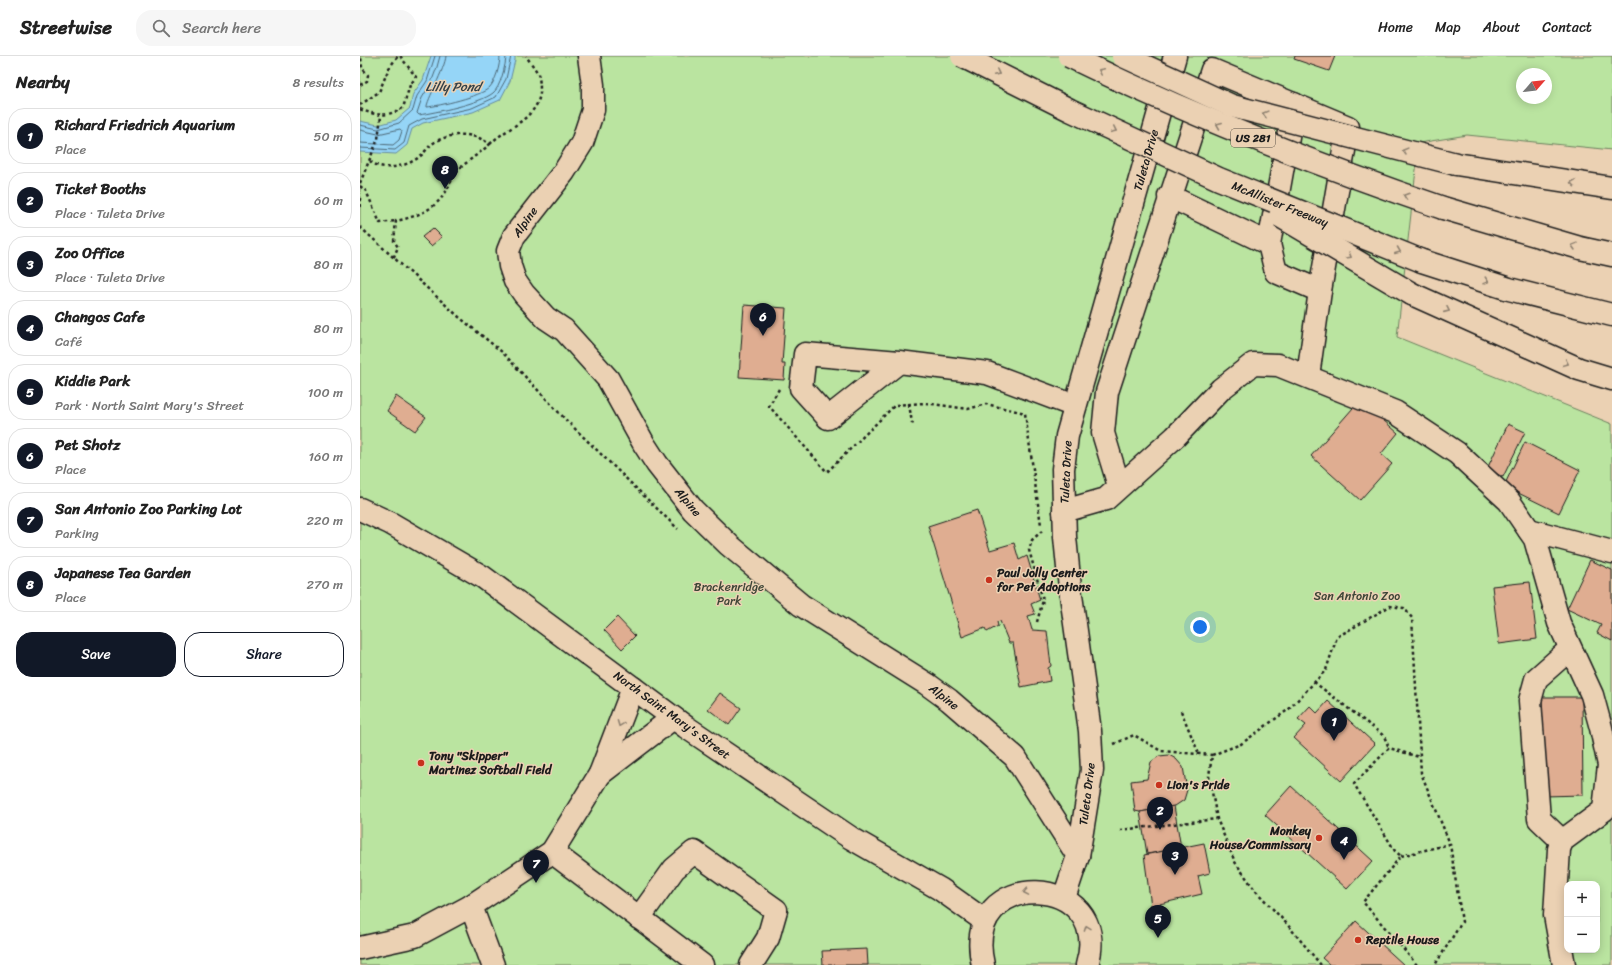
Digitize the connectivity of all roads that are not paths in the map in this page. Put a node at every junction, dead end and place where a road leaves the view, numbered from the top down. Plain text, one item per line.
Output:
1 (589, 56) edge
2 (962, 56) edge
3 (1069, 56) edge
4 (1123, 56) edge
5 (1175, 56) edge
6 (1294, 104) junction
7 (1219, 179) junction
8 (1612, 188) edge
9 (1169, 196) junction
10 (1268, 244) junction
11 (1612, 255) edge
12 (1320, 291) junction
13 (1612, 315) edge
14 (899, 362) dead end
15 (1308, 376) junction
16 (1612, 379) edge
17 (1075, 406) junction
18 (1119, 486) junction
19 (360, 509) edge
20 (1064, 511) junction
21 (1529, 530) junction
22 (1612, 552) edge
23 (1570, 649) junction
24 (633, 688) junction
25 (673, 718) junction
26 (600, 774) junction
27 (1562, 841) junction
28 (552, 852) junction
29 (1078, 856) junction
30 (1064, 898) junction
31 (471, 906) junction
32 (639, 918) junction
33 (985, 921) junction
34 (360, 948) edge
35 (979, 963) edge
36 (1093, 963) edge
37 (493, 965) edge
38 (702, 965) edge
39 (751, 965) edge
40 (1564, 965) edge

1 - 29 main road, Alpine
2 -> 7 main road, McAllister Freeway, bridge
11 -> 3 main road, US 281, bridge
8 -> 4 main road, bridge
5 - 17 main road, Tuleta Drive
6 - 9 main road
6 - 10 main road
6 - 12 main road
7 -> 13 main road, McAllister Freeway, bridge
7 -> 16 main road, bridge
9 - 10 main road
9 - 18 main road
10 - 12 main road
12 - 15 main road
14 - 17 main road
15 - 18 main road
15 - 21 main road
17 - 20 main road, Tuleta Drive
18 - 20 main road
19 - 24 main road, North Saint Mary's Street
20 - 29 main road, Tuleta Drive
21 - 22 main road
21 - 23 main road
23 - 27 main road
23 - 27 main road
24 - 25 main road, North Saint Mary's Street
24 -> 26 main road
25 - 26 main road
25 - 33 main road, North Saint Mary's Street
26 - 28 main road
27 - 40 main road
28 - 31 main road
28 - 32 main road
29 - 30 main road, Tuleta Drive
30 -> 33 main road
36 -> 30 main road
31 - 34 main road
31 - 37 main road
32 - 38 main road
32 - 39 main road
33 - 35 main road

